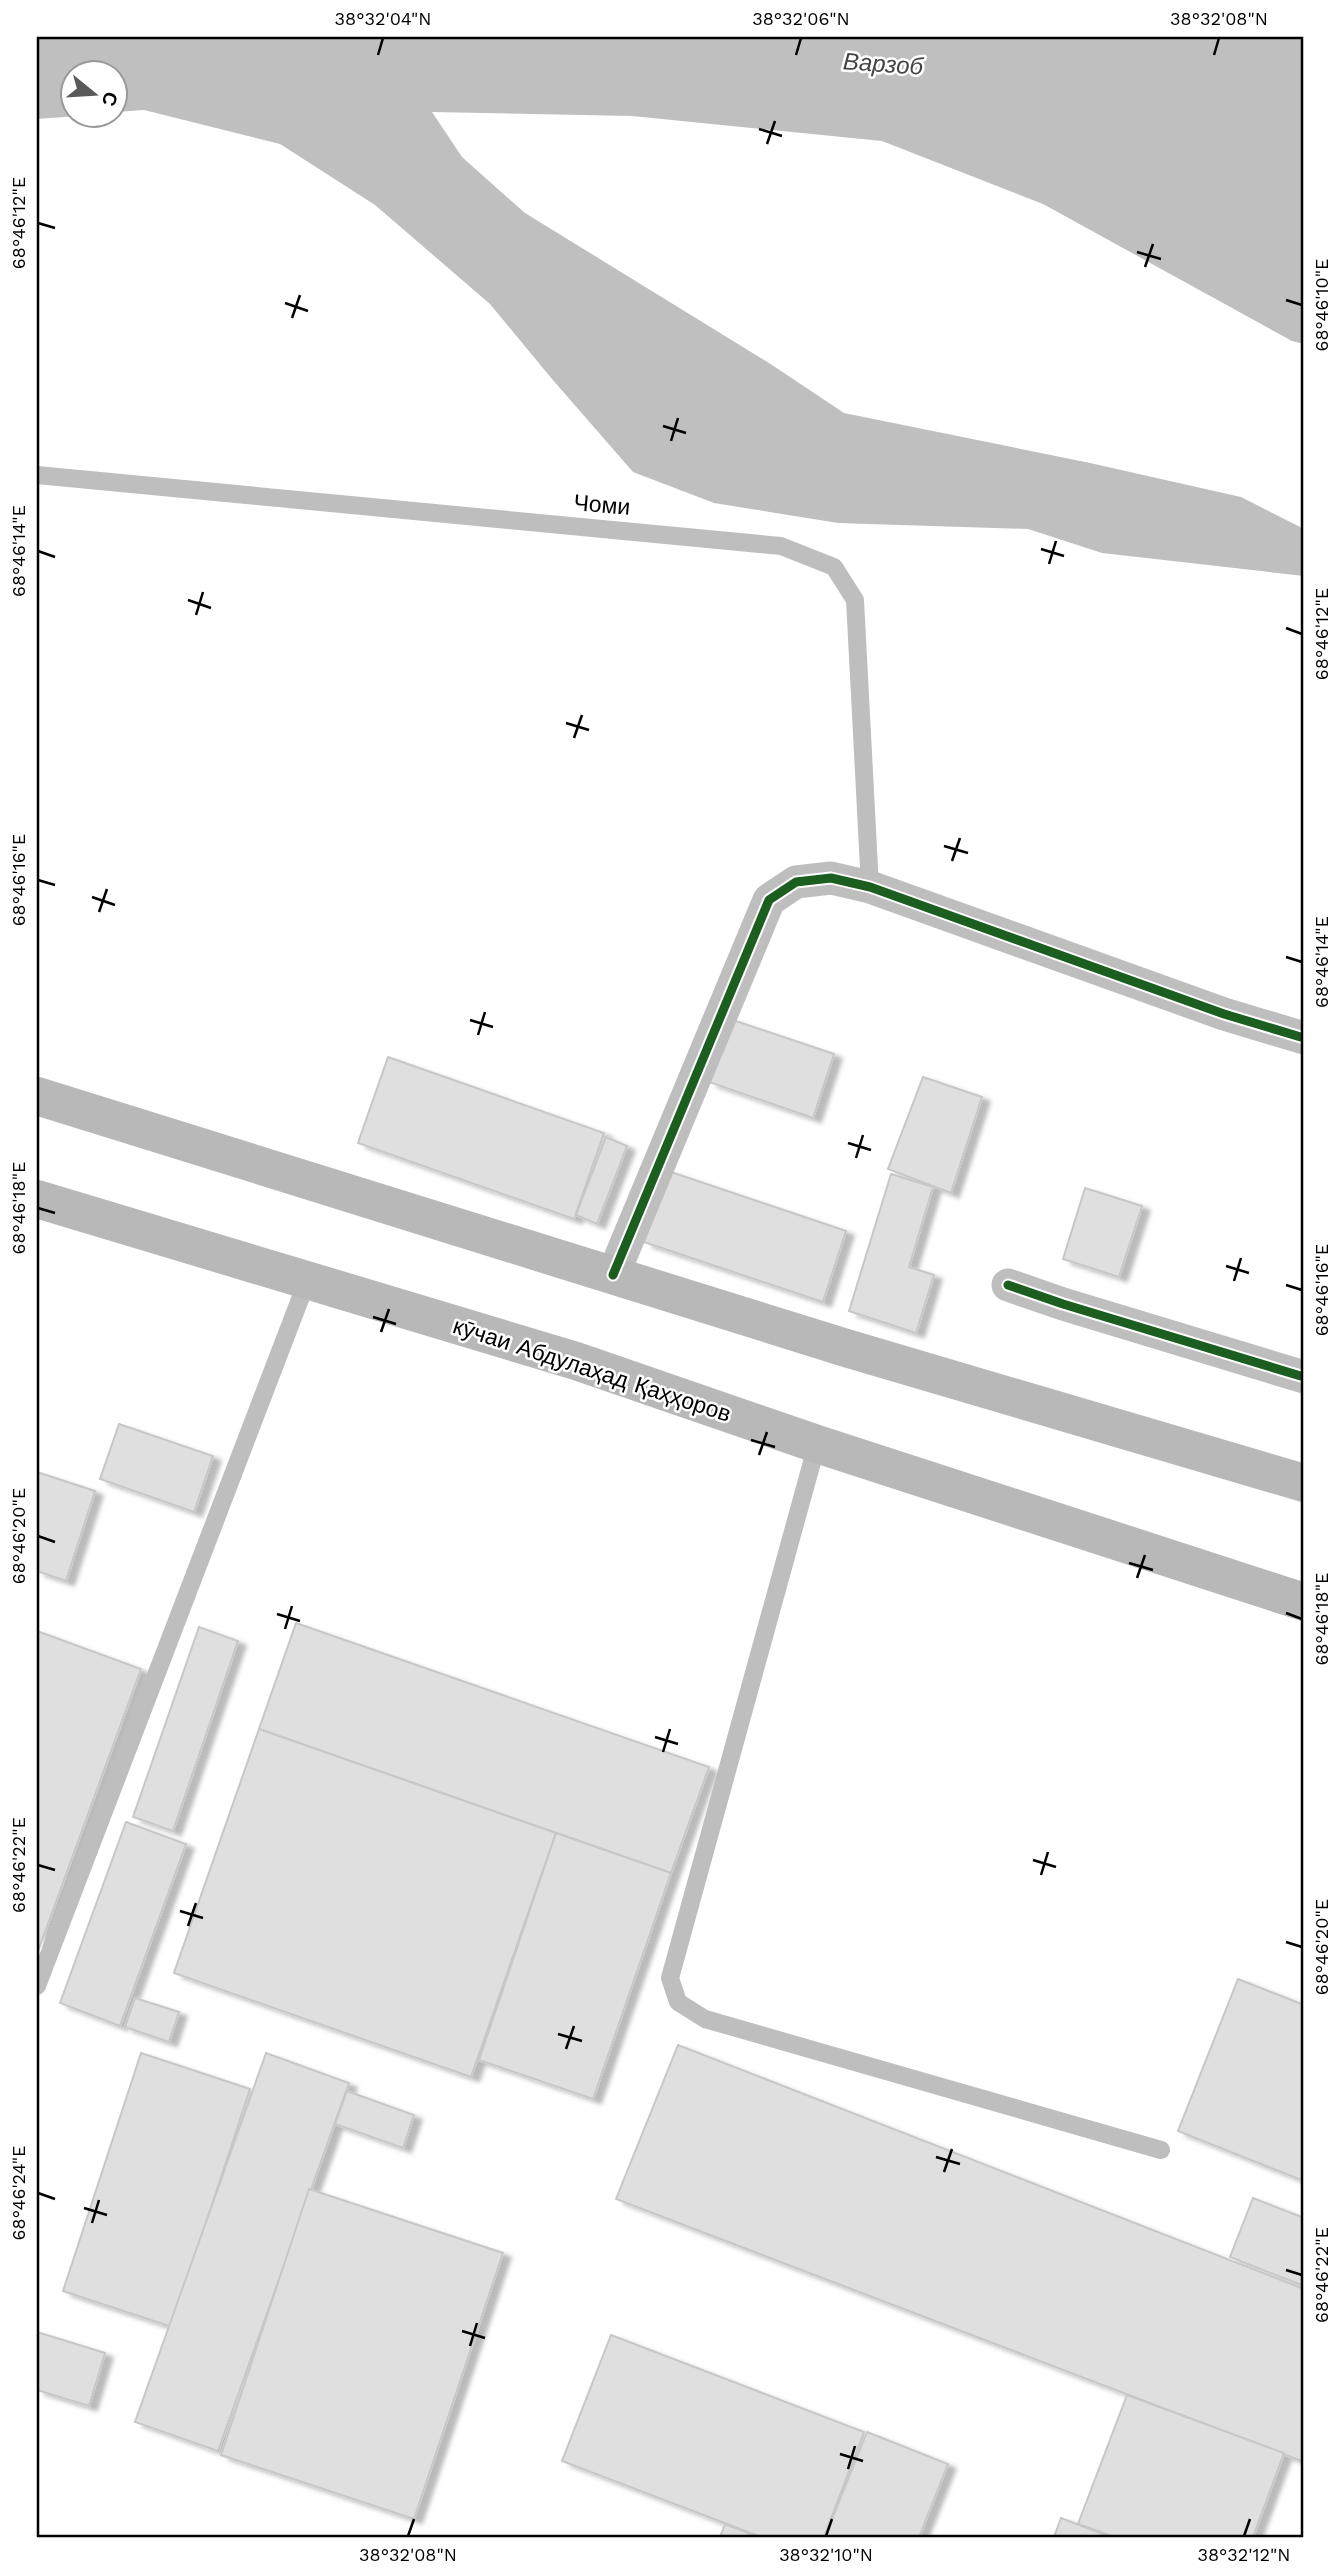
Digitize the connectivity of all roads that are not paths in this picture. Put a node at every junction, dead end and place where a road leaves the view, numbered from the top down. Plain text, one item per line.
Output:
1 (37, 475) edge
2 (870, 887) junction
3 (1304, 1038) edge
4 (37, 1096) edge
5 (37, 1199) edge
6 (613, 1275) junction
7 (307, 1281) junction
8 (1008, 1285) dead end
9 (1304, 1377) edge
10 (817, 1444) junction
11 (1304, 1483) edge
12 (1304, 1602) edge
13 (37, 1986) edge
14 (1161, 2150) dead end

1 - 2 lane, Чоми
2 - 3 street
2 - 6 street
4 - 6 main road
5 - 7 main road, кӯчаи Абдулаҳад Қаҳҳоров
6 - 11 main road
7 - 10 main road, кӯчаи Абдулаҳад Қаҳҳоров
7 - 13 lane
8 - 9 street
10 - 12 main road, кӯчаи Абдулаҳад Қаҳҳоров
10 - 14 lane

